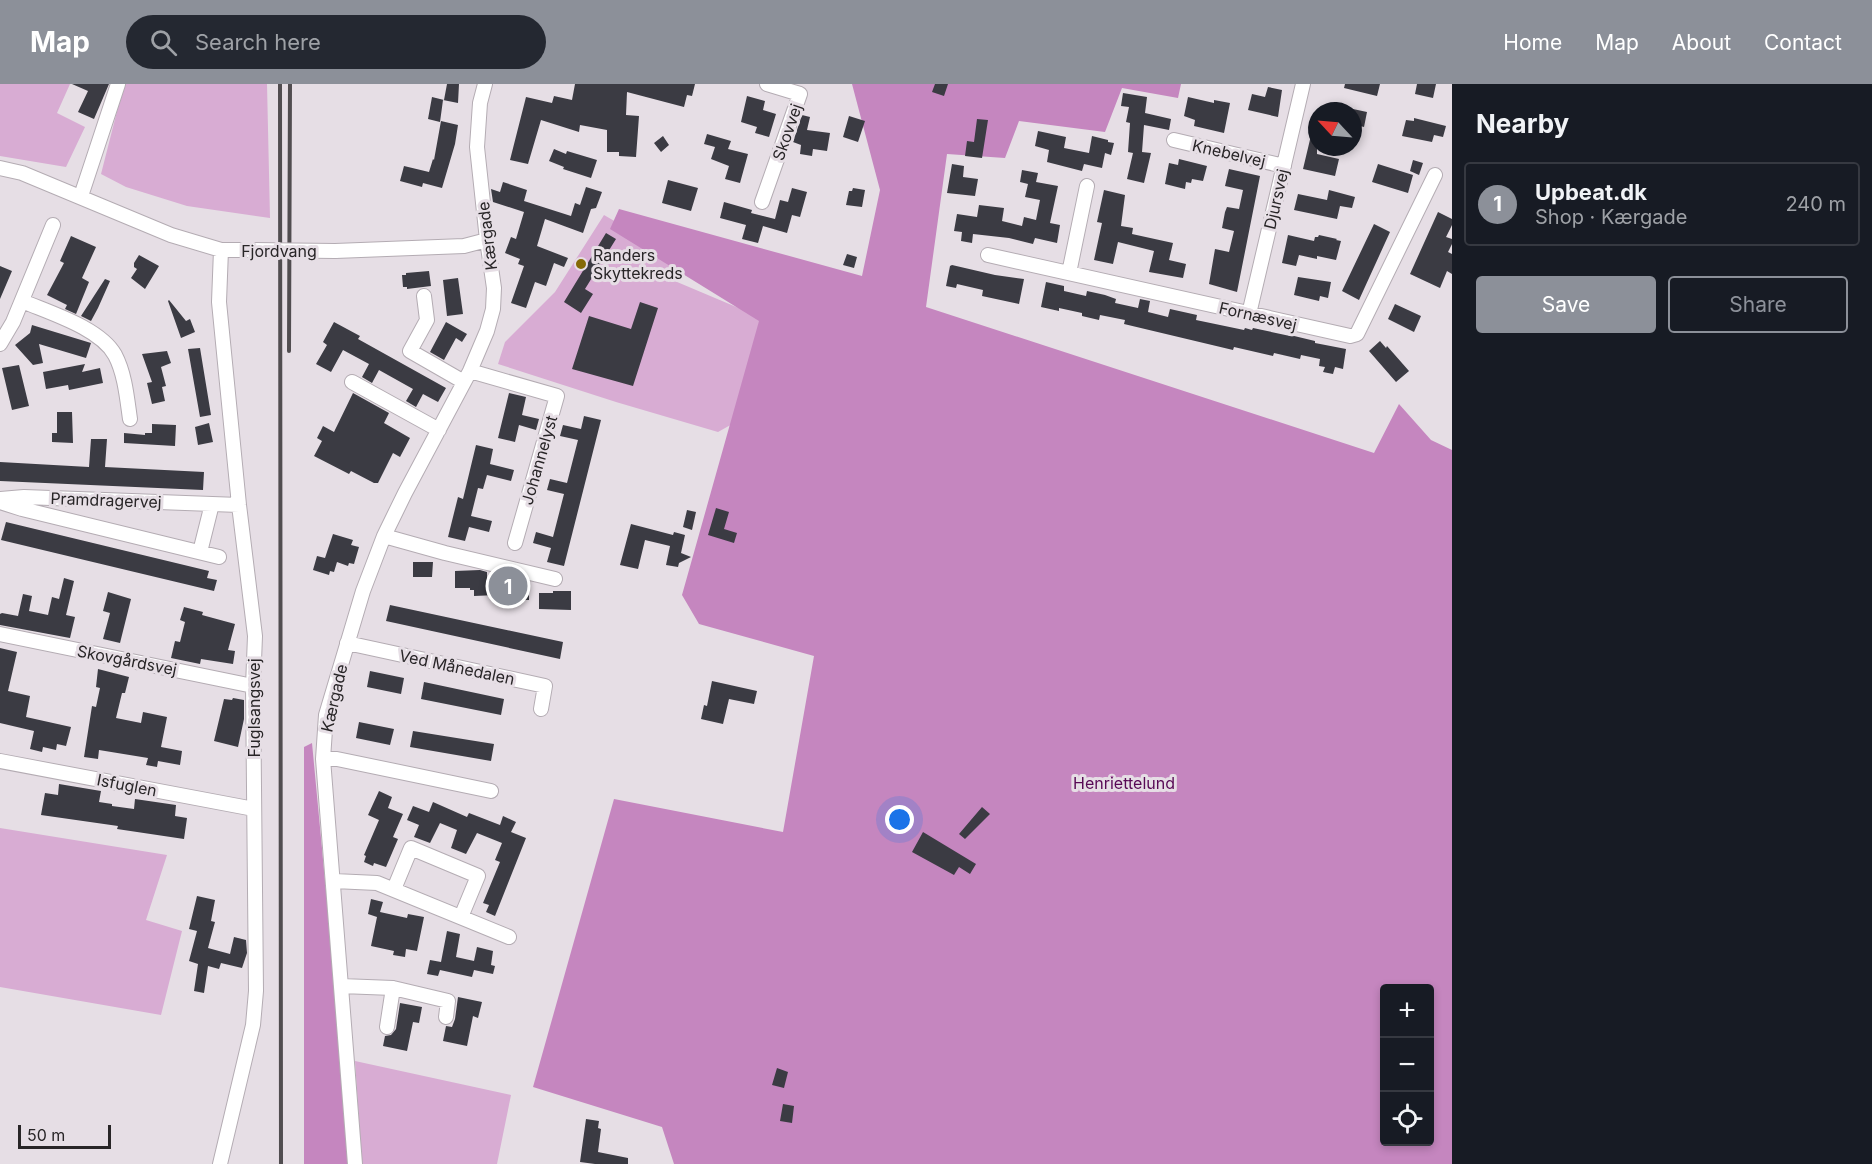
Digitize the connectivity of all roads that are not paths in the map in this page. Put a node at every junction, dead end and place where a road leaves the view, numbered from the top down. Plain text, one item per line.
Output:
1 (118, 84) edge
2 (484, 84) edge
3 (767, 84) edge
4 (1303, 84) edge
5 (1174, 140) dead end
6 (1284, 166) junction
7 (0, 168) edge
8 (1435, 175) dead end
9 (1087, 186) dead end
10 (81, 196) junction
11 (762, 202) dead end
12 (53, 225) dead end
13 (486, 240) junction
14 (221, 250) junction
15 (988, 255) dead end
16 (1069, 273) junction
17 (424, 296) dead end
18 (22, 301) junction
19 (1249, 314) junction
20 (0, 344) edge
21 (467, 377) junction
22 (352, 382) dead end
23 (130, 419) dead end
24 (439, 430) junction
25 (0, 500) edge
26 (212, 504) junction
27 (239, 505) junction
28 (384, 536) junction
29 (515, 543) dead end
30 (200, 552) junction
31 (219, 557) dead end
32 (555, 579) dead end
33 (0, 634) edge
34 (347, 643) junction
35 (254, 686) junction
36 (541, 708) dead end
37 (323, 759) junction
38 (0, 761) edge
39 (491, 791) dead end
40 (255, 809) junction
41 (333, 881) junction
42 (394, 889) junction
43 (461, 917) junction
44 (509, 937) dead end
45 (341, 986) junction
46 (393, 988) junction
47 (446, 1017) dead end
48 (387, 1027) dead end
49 (220, 1164) edge
50 (355, 1164) edge

1 - 10 street
2 - 13 street, Kærgade
3 - 11 street, Skovvej
4 - 6 street, Djursvej
5 - 6 street, Knebelvej
6 - 19 street, Djursvej
7 - 10 street, Fjordvang
8 - 19 street, Fornæsvej
9 - 16 street
10 - 14 street, Fjordvang
12 - 18 street
13 - 14 street, Fjordvang, bridge
13 - 21 street, Kærgade
14 - 27 street, Fuglsangsvej
15 - 16 street, Fornæsvej
16 - 19 street, Fornæsvej
17 - 21 street
18 - 20 street
18 - 23 street
21 - 24 street, Kærgade
21 - 29 street, Johannelyst
22 - 24 street
24 - 28 street, Kærgade
25 - 26 street, Pramdragervej
25 - 30 street, Pramdragervej
26 - 27 street, Pramdragervej
26 - 30 street
27 - 35 street, Fuglsangsvej
28 - 32 street
28 - 34 street, Kærgade
30 - 31 street, Pramdragervej
33 - 35 street, Skovgårdsvej
34 - 36 street, Ved Månedalen
34 - 37 street, Kærgade
35 - 40 street, Fuglsangsvej
37 - 39 street
37 - 41 street, Kærgade
38 - 40 street, Isfuglen
40 - 49 street, Fuglsangsvej
41 - 42 street
41 - 45 street, Kærgade
42 - 43 street
42 - 43 street
43 - 44 street
45 - 46 street
45 - 50 street, Kærgade
46 - 47 street
46 - 48 street

